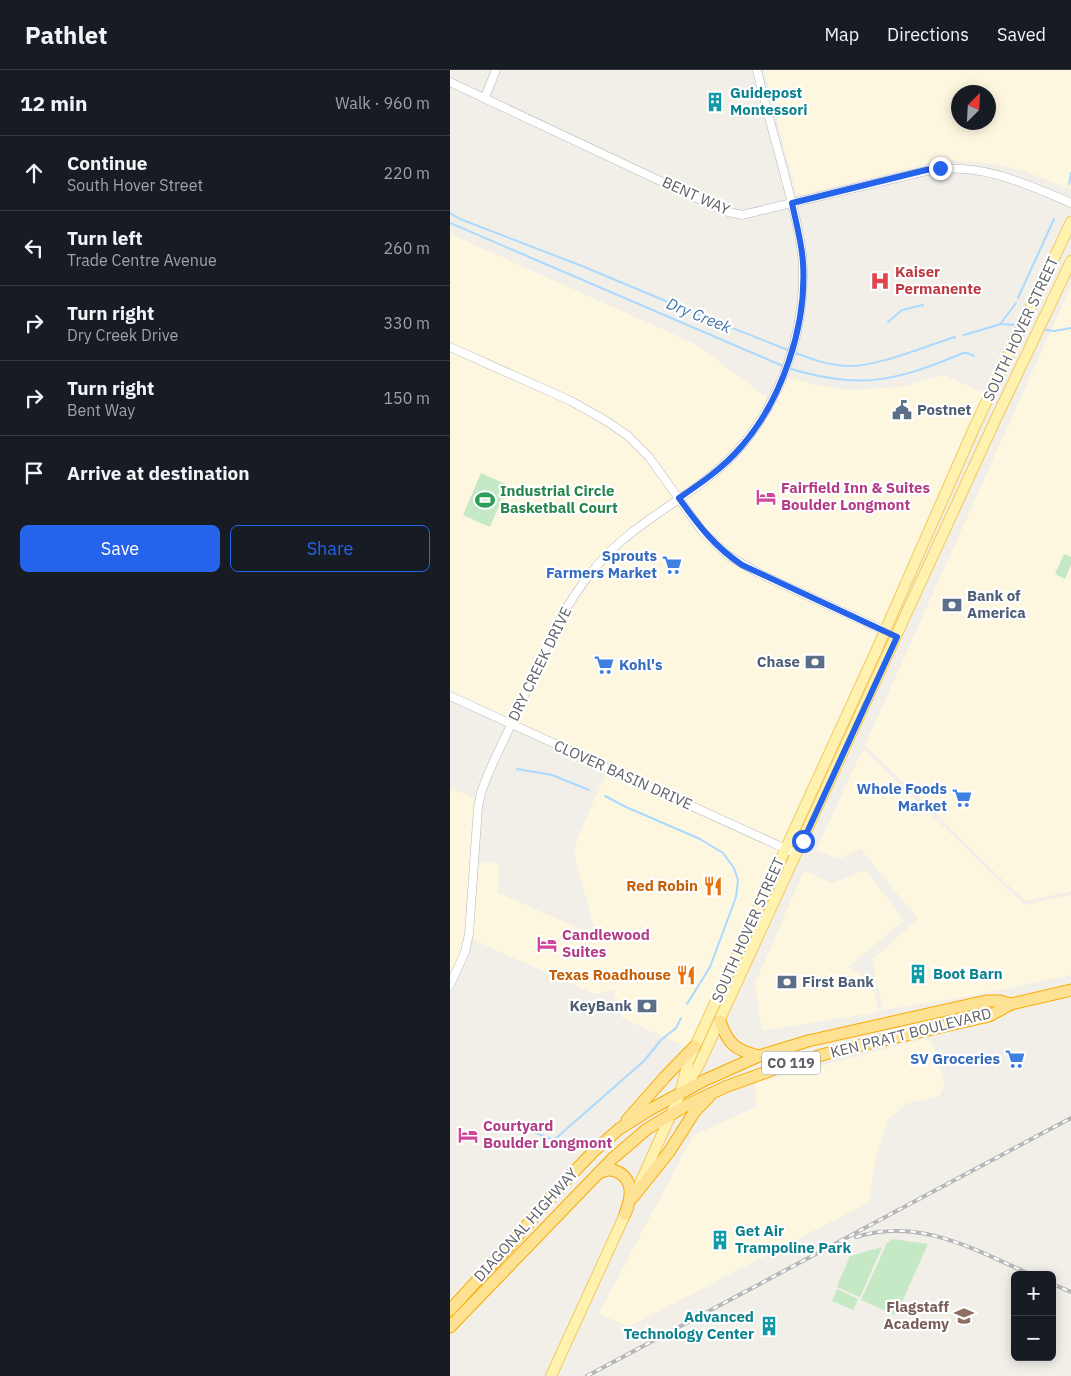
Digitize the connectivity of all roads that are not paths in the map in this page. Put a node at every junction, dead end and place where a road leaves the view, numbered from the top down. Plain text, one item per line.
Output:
1 (496, 70) edge
2 (757, 70) edge
3 (450, 82) edge
4 (485, 98) junction
5 (792, 203) junction
6 (1071, 203) edge
7 (1071, 222) edge
8 (1071, 261) edge
9 (450, 347) edge
10 (679, 498) junction
11 (885, 631) junction
12 (897, 637) junction
13 (450, 696) edge
14 (511, 724) junction
15 (786, 848) junction
16 (797, 854) junction
17 (450, 985) edge
18 (1071, 990) edge
19 (1011, 1004) junction
20 (720, 1021) junction
21 (695, 1046) junction
22 (759, 1056) junction
23 (725, 1087) junction
24 (680, 1094) junction
25 (671, 1114) junction
26 (619, 1129) junction
27 (595, 1175) junction
28 (633, 1197) junction
29 (625, 1214) junction
30 (450, 1310) edge
31 (450, 1327) edge
32 (551, 1376) edge

1 - 4 street
2 - 5 street, DRY CREEK DRIVE
3 - 4 street, BENT WAY
4 - 5 street, BENT WAY
5 - 6 street, BENT WAY
5 - 10 street, DRY CREEK DRIVE
7 - 11 main road, SOUTH HOVER STREET
8 - 12 main road, SOUTH HOVER STREET
9 - 10 street
10 - 11 street
10 - 14 street, DRY CREEK DRIVE
11 - 12 main road
11 - 15 main road, SOUTH HOVER STREET
12 - 16 main road, SOUTH HOVER STREET
13 - 14 street, CLOVER BASIN DRIVE
14 - 15 street, CLOVER BASIN DRIVE
14 - 17 street, DRY CREEK DRIVE
15 - 16 street, CLOVER BASIN DRIVE
15 - 21 main road, SOUTH HOVER STREET
16 - 20 main road, SOUTH HOVER STREET
18 - 19 highway, KEN PRATT BOULEVARD / CO 119
19 - 22 highway, KEN PRATT BOULEVARD / CO 119
19 - 23 highway, KEN PRATT BOULEVARD / CO 119
20 - 22 highway
20 - 24 main road, SOUTH HOVER STREET
21 - 24 main road, SOUTH HOVER STREET
21 - 26 highway
22 - 24 highway, KEN PRATT BOULEVARD / CO 119
23 - 25 highway, KEN PRATT BOULEVARD / CO 119
23 - 28 highway
24 - 25 main road, SOUTH HOVER STREET
24 - 26 highway, DIAGONAL HIGHWAY / CO 119
25 - 27 highway, DIAGONAL HIGHWAY / CO 119
25 - 28 main road, SOUTH HOVER STREET
26 - 30 highway, DIAGONAL HIGHWAY / CO 119
27 - 29 highway
27 - 31 highway, DIAGONAL HIGHWAY / CO 119
28 - 29 main road, SOUTH HOVER STREET
29 - 32 main road, SOUTH HOVER STREET

